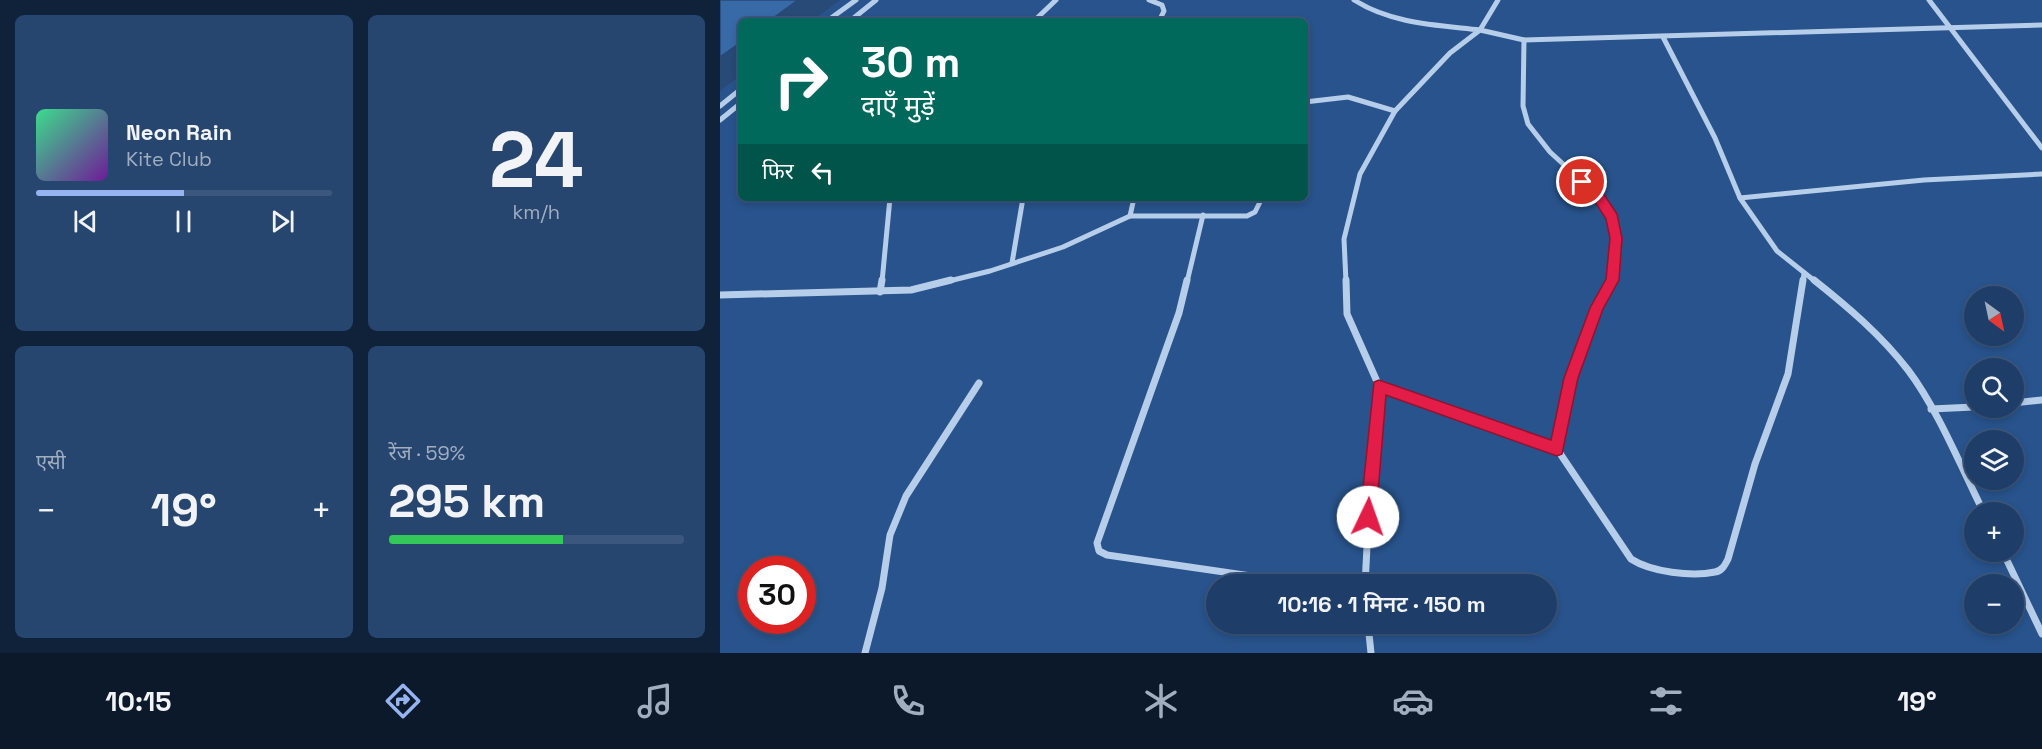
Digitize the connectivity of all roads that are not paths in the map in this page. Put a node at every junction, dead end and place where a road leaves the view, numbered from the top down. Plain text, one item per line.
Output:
1 (856, 0) edge
2 (876, 0) edge
3 (1056, 0) edge
4 (1149, 0) edge
5 (1354, 0) edge
6 (1498, 0) edge
7 (1929, 0) edge
8 (831, 18) edge
9 (854, 18) edge
10 (1037, 18) edge
11 (1160, 18) edge
12 (2042, 25) edge
13 (1949, 27) junction
14 (1480, 30) junction
15 (1663, 37) junction
16 (1524, 40) junction
17 (738, 91) edge
18 (1308, 102) edge
19 (738, 105) edge
20 (720, 106) edge
21 (1395, 111) junction
22 (720, 120) edge
23 (2042, 148) edge
24 (2042, 174) edge
25 (1740, 198) junction
26 (890, 201) edge
27 (1022, 201) edge
28 (1133, 201) edge
29 (1261, 201) edge
30 (1203, 215) junction
31 (1130, 216) junction
32 (1012, 263) junction
33 (1804, 273) junction
34 (880, 292) junction
35 (720, 295) edge
36 (980, 383) dead end
37 (1379, 386) junction
38 (2042, 400) edge
39 (2024, 402) edge
40 (1964, 407) edge
41 (1931, 409) junction
42 (1557, 449) junction
43 (1978, 502) edge
44 (2008, 562) edge
45 (1238, 574) edge
46 (1366, 574) edge
47 (1369, 634) edge
48 (2042, 634) edge
49 (865, 653) edge
50 (1371, 653) edge

1 - 8 street
2 - 9 street
3 - 10 street
4 - 11 street
5 - 14 street
6 - 14 street
7 - 13 street
12 - 13 street
13 - 15 street
13 - 23 street
14 - 16 street
14 - 21 street
15 - 16 street
15 - 25 street
16 - 42 street
17 - 20 street
18 - 21 street
19 - 22 street
21 - 37 street
24 - 25 street
25 - 33 street
26 - 34 street
27 - 32 street
28 - 31 street
29 - 30 street
30 - 31 street
30 - 45 street
31 - 32 street
32 - 34 street
33 - 41 street
33 - 42 street
34 - 35 street
36 - 49 street
37 - 42 street
37 - 46 street
38 - 39 street
40 - 41 street
41 - 43 street
44 - 48 street
47 - 50 street

